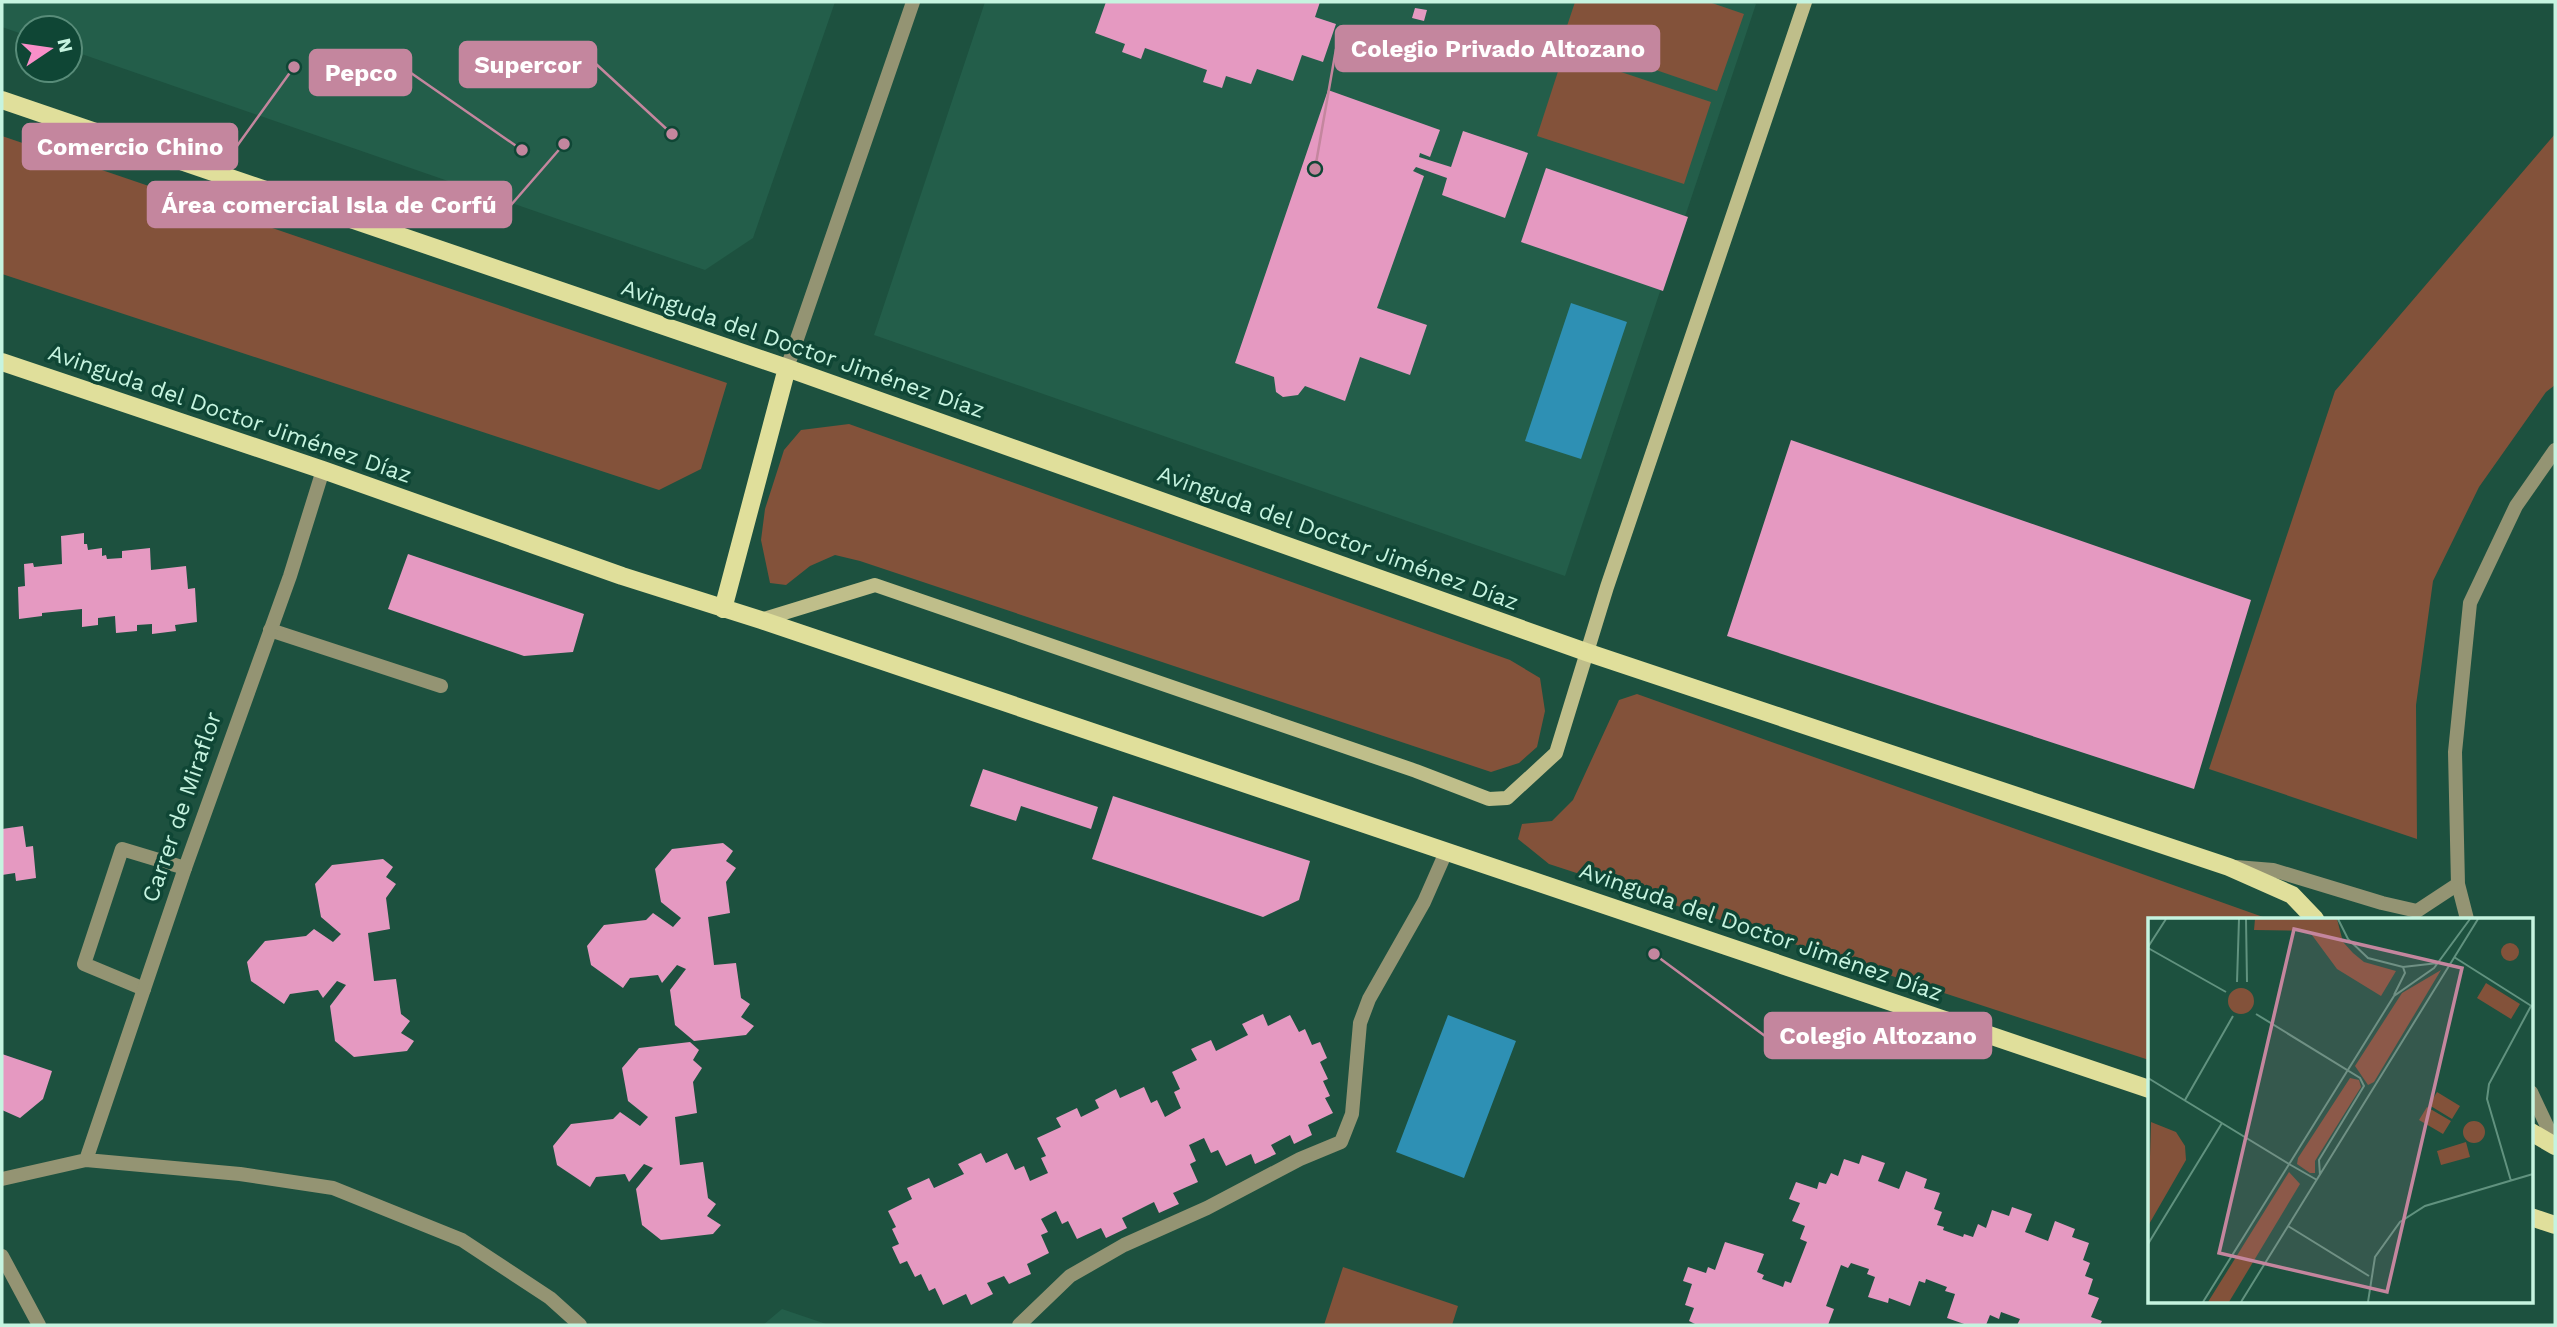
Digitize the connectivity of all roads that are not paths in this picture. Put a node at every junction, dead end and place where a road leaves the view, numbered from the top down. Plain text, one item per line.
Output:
1 (913, 2) edge
2 (1805, 2) edge
3 (2, 100) edge
4 (2, 362) edge
5 (787, 368) junction
6 (2555, 450) edge
7 (323, 470) junction
8 (723, 609) junction
9 (761, 620) junction
10 (270, 630) junction
11 (1586, 652) junction
12 (441, 686) dead end
13 (1446, 852) junction
14 (2230, 867) junction
15 (185, 868) junction
16 (2458, 884) junction
17 (2314, 918) edge
18 (2467, 918) edge
19 (144, 989) junction
20 (2148, 1089) edge
21 (2532, 1094) edge
22 (2532, 1133) edge
23 (2555, 1145) edge
24 (86, 1160) junction
25 (2, 1179) edge
26 (2532, 1217) edge
27 (2555, 1225) edge
28 (2, 1255) edge
29 (39, 1325) edge
30 (580, 1325) edge
31 (1019, 1325) edge

1 - 5 street
2 - 11 street
3 - 5 main road, Avinguda del Doctor Jiménez Díaz
4 - 7 main road, Avinguda del Doctor Jiménez Díaz
5 - 8 main road
5 - 11 main road, Avinguda del Doctor Jiménez Díaz
6 - 16 street
7 - 8 main road, Avinguda del Doctor Jiménez Díaz
7 - 10 street, Carrer de Miraflor
8 - 9 main road, Avinguda del Doctor Jiménez Díaz
9 - 11 street
9 - 13 main road, Avinguda del Doctor Jiménez Díaz
10 - 12 street
10 - 15 street, Carrer de Miraflor
11 - 14 main road, Avinguda del Doctor Jiménez Díaz
13 - 20 main road, Avinguda del Doctor Jiménez Díaz
13 - 31 street
14 - 16 street, Avinguda del Doctor Jiménez Díaz
14 - 17 main road, Avinguda del Doctor Jiménez Díaz
15 - 19 street, Carrer de Miraflor
15 - 19 street
16 - 18 street
19 - 24 street, Carrer de Miraflor
21 - 23 street
22 - 23 main road
24 - 25 street
24 - 30 street
26 - 27 main road
28 - 29 street

